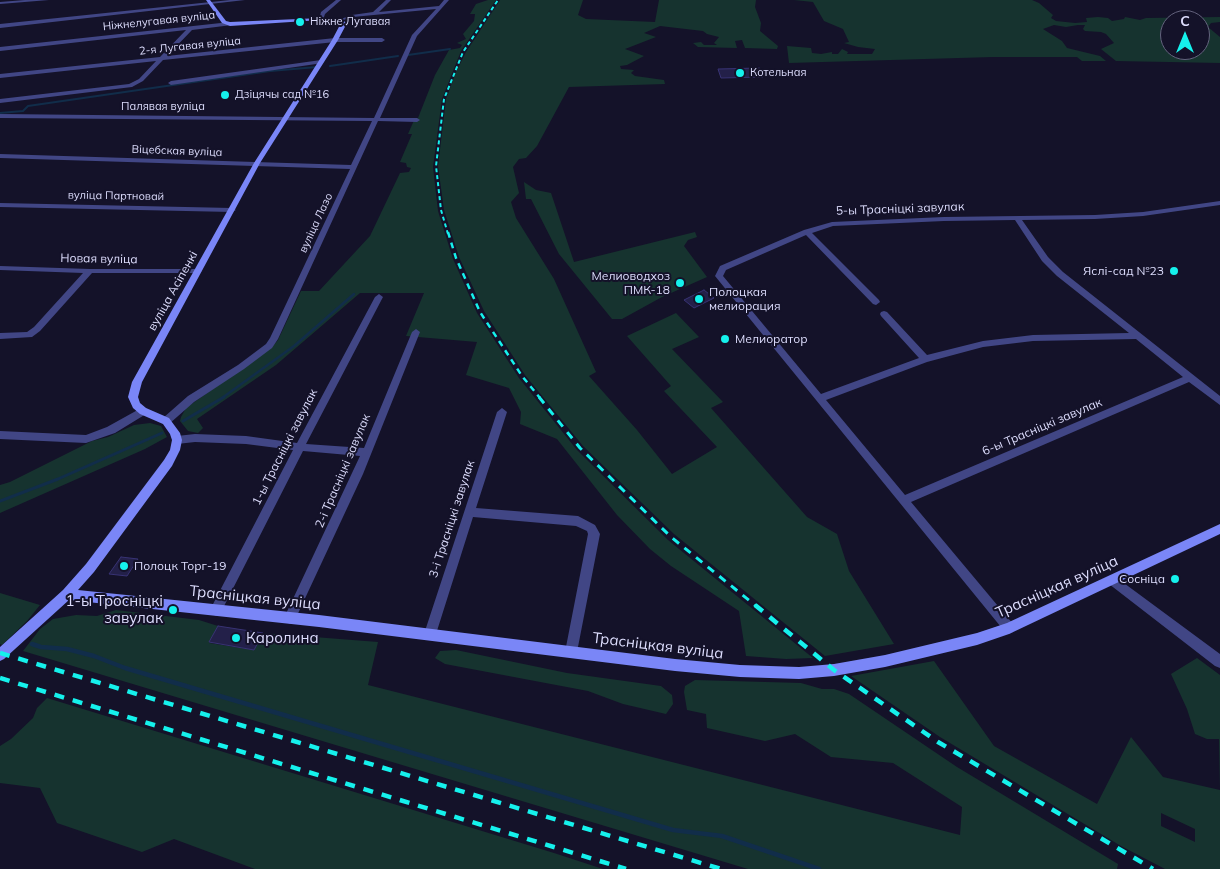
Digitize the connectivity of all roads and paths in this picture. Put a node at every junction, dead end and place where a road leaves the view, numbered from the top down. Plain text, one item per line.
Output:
1 (47, 0) edge
2 (242, 0) edge
3 (339, 0) edge
4 (389, 0) edge
5 (447, 0) edge
6 (209, 2) edge
7 (0, 4) edge
8 (441, 7) junction
9 (374, 14) junction
10 (321, 19) junction
11 (340, 20) junction
12 (230, 24) junction
13 (0, 26) edge
14 (190, 29) junction
15 (335, 40) junction
16 (382, 40) dead end
17 (0, 49) edge
18 (159, 59) junction
19 (321, 62) junction
20 (0, 76) edge
21 (171, 83) dead end
22 (0, 100) edge
23 (0, 116) edge
24 (286, 117) junction
25 (375, 120) junction
26 (417, 120) dead end
27 (0, 156) edge
28 (257, 163) junction
29 (354, 168) junction
30 (1220, 203) edge
31 (0, 204) edge
32 (232, 210) junction
33 (1018, 219) junction
34 (807, 232) junction
35 (0, 268) edge
36 (90, 271) junction
37 (198, 271) junction
38 (379, 297) dead end
39 (876, 302) dead end
40 (884, 314) dead end
41 (416, 332) dead end
42 (0, 336) edge
43 (1139, 336) junction
44 (925, 359) junction
45 (1190, 377) junction
46 (820, 398) junction
47 (1220, 401) edge
48 (143, 411) junction
49 (502, 412) dead end
50 (166, 421) junction
51 (0, 435) edge
52 (177, 440) junction
53 (298, 447) junction
54 (365, 452) junction
55 (904, 500) junction
56 (469, 512) junction
57 (1220, 530) edge
58 (1113, 580) junction
59 (67, 594) junction
60 (216, 610) junction
61 (290, 618) junction
62 (1009, 628) junction
63 (430, 634) junction
64 (571, 652) junction
65 (0, 655) edge
66 (1220, 662) edge

1 - 7 street
2 - 6 street
3 - 10 street
4 - 9 street
5 - 8 street, вуліца Лазо
6 - 12 street
6 - 13 street
8 - 9 street
8 - 25 street, вуліца Лазо
9 - 11 street
10 - 11 street
10 - 12 street, Ніжнелугавая вуліца
11 - 15 street, вуліца Асіпенкі
12 - 14 street, Ніжнелугавая вуліца
14 - 17 street, Ніжнелугавая вуліца
14 - 18 street
15 - 16 street, 2-я Лугавая вуліца
15 - 18 street, 2-я Лугавая вуліца
15 - 19 street, вуліца Асіпенкі
18 - 20 street, 2-я Лугавая вуліца
18 - 22 street
19 - 21 street
19 - 24 street, вуліца Асіпенкі
23 - 24 street, Палявая вуліца
24 - 25 street, Палявая вуліца
24 - 28 street, вуліца Асіпенкі
25 - 26 street, Палявая вуліца
25 - 29 street, вуліца Лазо
27 - 28 street, Віцебская вуліца
28 - 29 street, Віцебская вуліца
28 - 32 street, вуліца Асіпенкі
29 - 50 street, вуліца Лазо
30 - 33 street, 5-ы Трасніцкі завулак
31 - 32 street, вуліца Партновай
32 - 37 street, вуліца Асіпенкі
33 - 34 street, 5-ы Трасніцкі завулак
33 - 43 street
34 - 39 street
34 - 46 street, 5-ы Трасніцкі завулак
35 - 36 street, Новая вуліца
36 - 37 street, Новая вуліца
36 - 42 street
37 - 48 street, вуліца Асіпенкі
38 - 53 street, 1-ы Трасніцкі завулак
40 - 44 street
41 - 54 street, 2-і Трасніцкі завулак
43 - 44 street
43 - 45 street
44 - 46 street
45 - 47 street
45 - 55 street, 6-ы Трасніцкі завулак
46 - 55 street, 5-ы Трасніцкі завулак
48 - 50 street
48 - 51 street
49 - 56 street, 3-і Трасніцкі завулак
50 - 52 street
52 - 53 street
52 - 59 street
53 - 54 street
53 - 60 street, 1-ы Трасніцкі завулак
54 - 61 street, 2-і Трасніцкі завулак
55 - 62 street, 5-ы Трасніцкі завулак
56 - 63 street, 3-і Трасніцкі завулак
56 - 64 street
57 - 58 street, Трасніцкая вуліца
58 - 62 street, Трасніцкая вуліца
58 - 66 street
59 - 60 street, Трасніцкая вуліца
59 - 65 street
60 - 61 street, Трасніцкая вуліца
61 - 63 street, Трасніцкая вуліца
62 - 64 street, Трасніцкая вуліца
63 - 64 street, Трасніцкая вуліца

